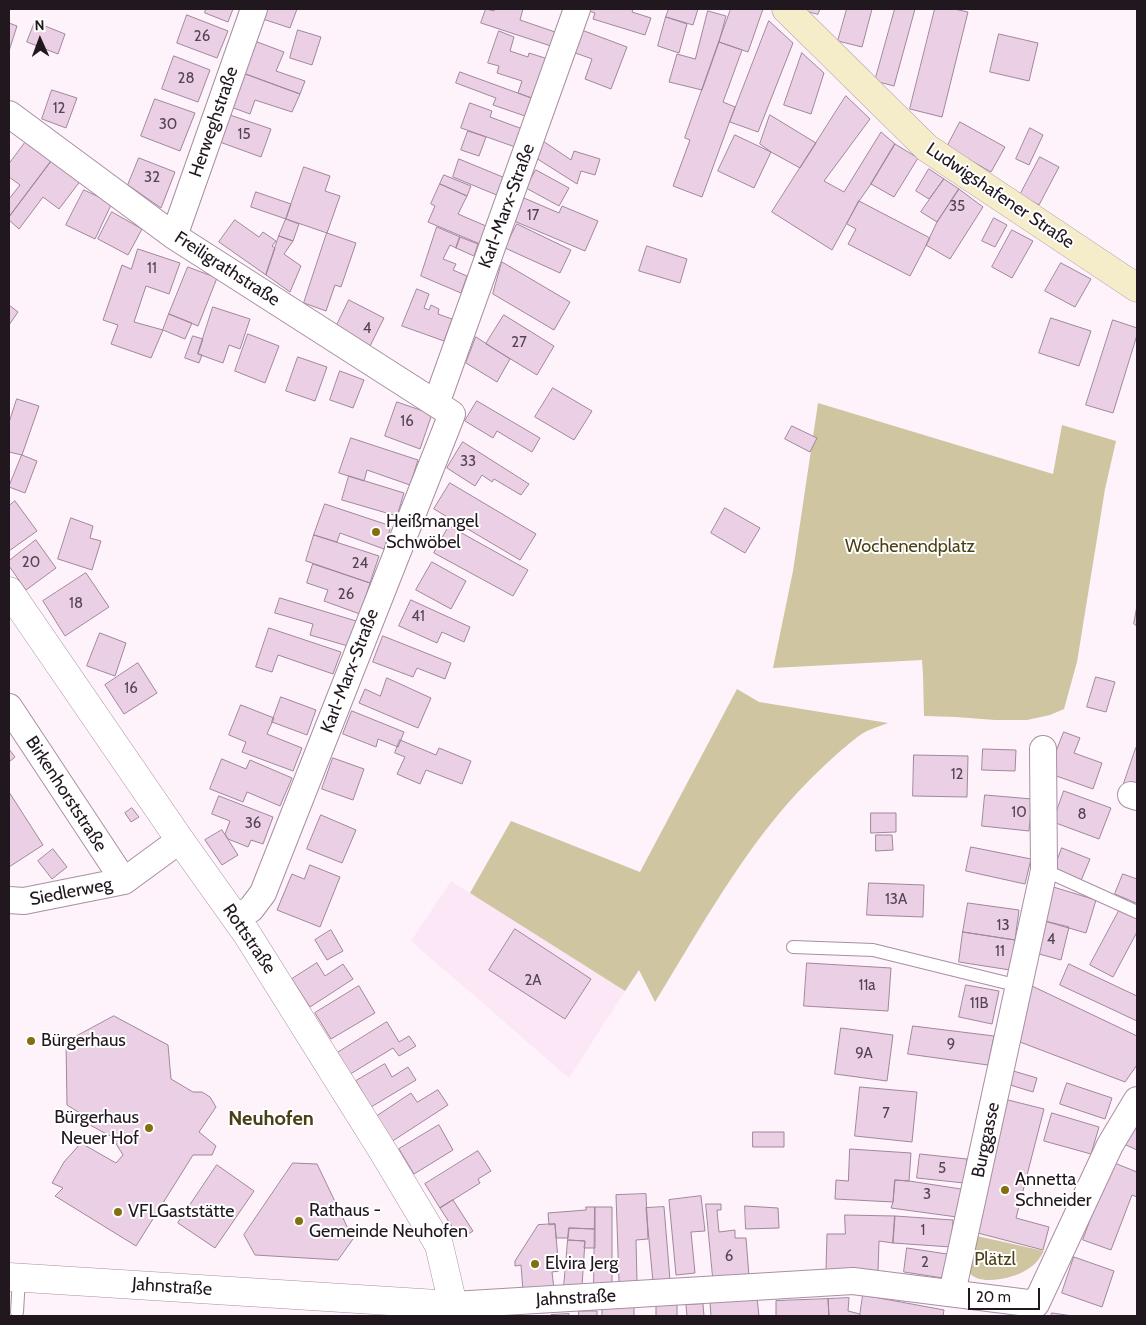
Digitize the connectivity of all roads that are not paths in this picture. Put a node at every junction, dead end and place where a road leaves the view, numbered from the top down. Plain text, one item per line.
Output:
1 (254, 9) edge
2 (577, 9) edge
3 (786, 9) edge
4 (9, 114) edge
5 (174, 236) junction
6 (1137, 288) edge
7 (444, 409) junction
8 (9, 591) edge
9 (9, 707) edge
10 (1043, 749) dead end
11 (180, 840) junction
12 (1044, 870) junction
13 (124, 881) junction
14 (9, 900) edge
15 (1137, 912) edge
16 (236, 918) junction
17 (793, 947) dead end
18 (1019, 986) junction
19 (1137, 1100) edge
20 (14, 1278) edge
21 (959, 1301) edge
22 (454, 1311) edge
23 (17, 1312) dead end

1 - 5 street, Herweghstraße
2 - 7 street, Karl-Marx-Straße
3 - 6 main road, Ludwigshafener Straße
4 - 5 street, Freiligrathstraße
5 - 7 street, Freiligrathstraße
7 - 16 street, Karl-Marx-Straße
8 - 11 street, Rottstraße
9 - 13 street, Birkenhorststraße
10 - 12 street, Burggasse
11 - 13 street, Siedlerweg
11 - 16 street, Rottstraße
12 - 15 lane
12 - 18 street, Burggasse
13 - 14 street, Siedlerweg
16 - 22 street, Rottstraße
17 - 18 lane
18 - 21 street, Burggasse
19 - 21 street, Jahnstraße
20 - 22 street, Jahnstraße
20 - 23 lane
21 - 22 street, Jahnstraße

